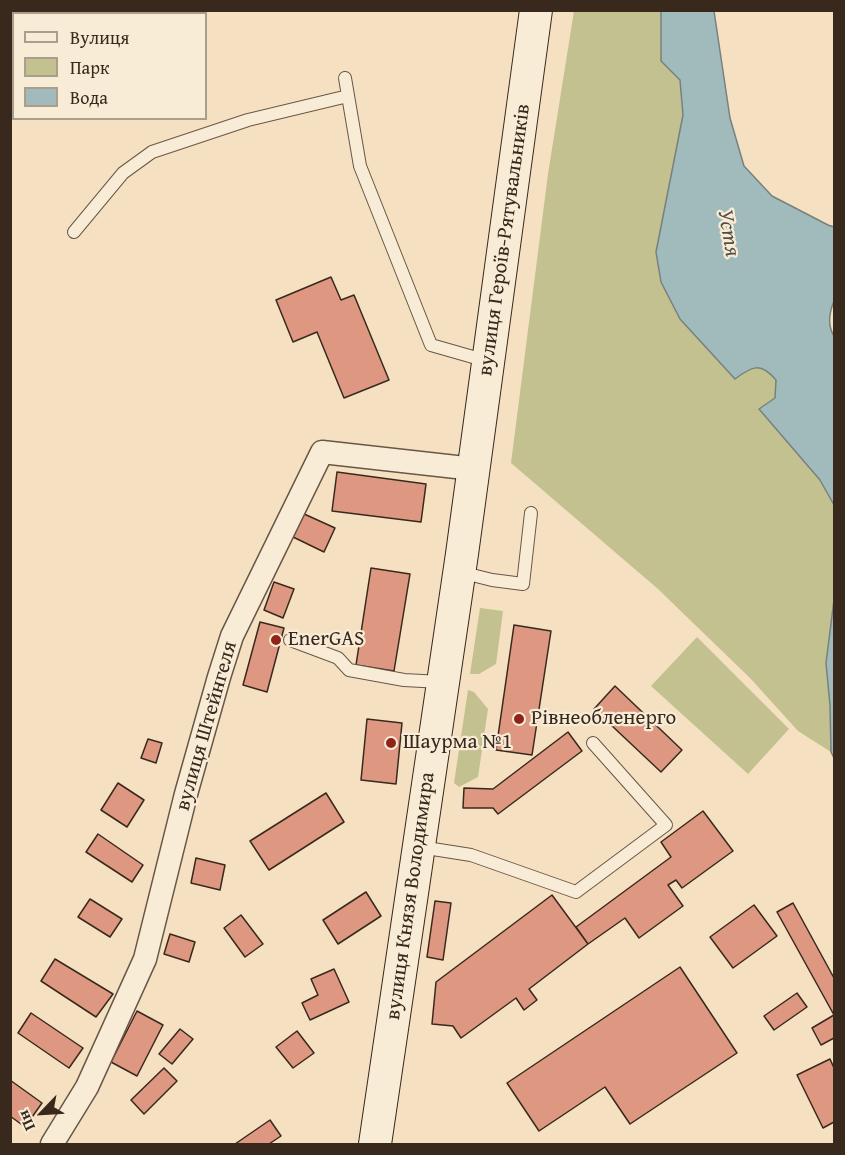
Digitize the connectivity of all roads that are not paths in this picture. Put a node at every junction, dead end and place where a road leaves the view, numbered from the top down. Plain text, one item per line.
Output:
1 (536, 10) edge
2 (345, 78) dead end
3 (348, 96) junction
4 (74, 232) dead end
5 (488, 362) junction
6 (474, 469) junction
7 (531, 513) dead end
8 (459, 571) junction
9 (290, 640) dead end
10 (442, 682) junction
11 (593, 743) dead end
12 (418, 847) junction
13 (52, 1144) edge
14 (375, 1144) edge

1 - 5 main road, вулиця Героїв-Рятувальників
2 - 3 lane
3 - 4 lane
3 - 5 lane
5 - 6 main road, вулиця Героїв-Рятувальників
6 - 8 main road, вулиця Князя Володимира
6 - 13 street, вулиця Штейнгеля
7 - 8 lane
8 - 10 main road, вулиця Князя Володимира
9 - 10 lane
10 - 12 main road, вулиця Князя Володимира
11 - 12 lane
12 - 14 main road, вулиця Князя Володимира

